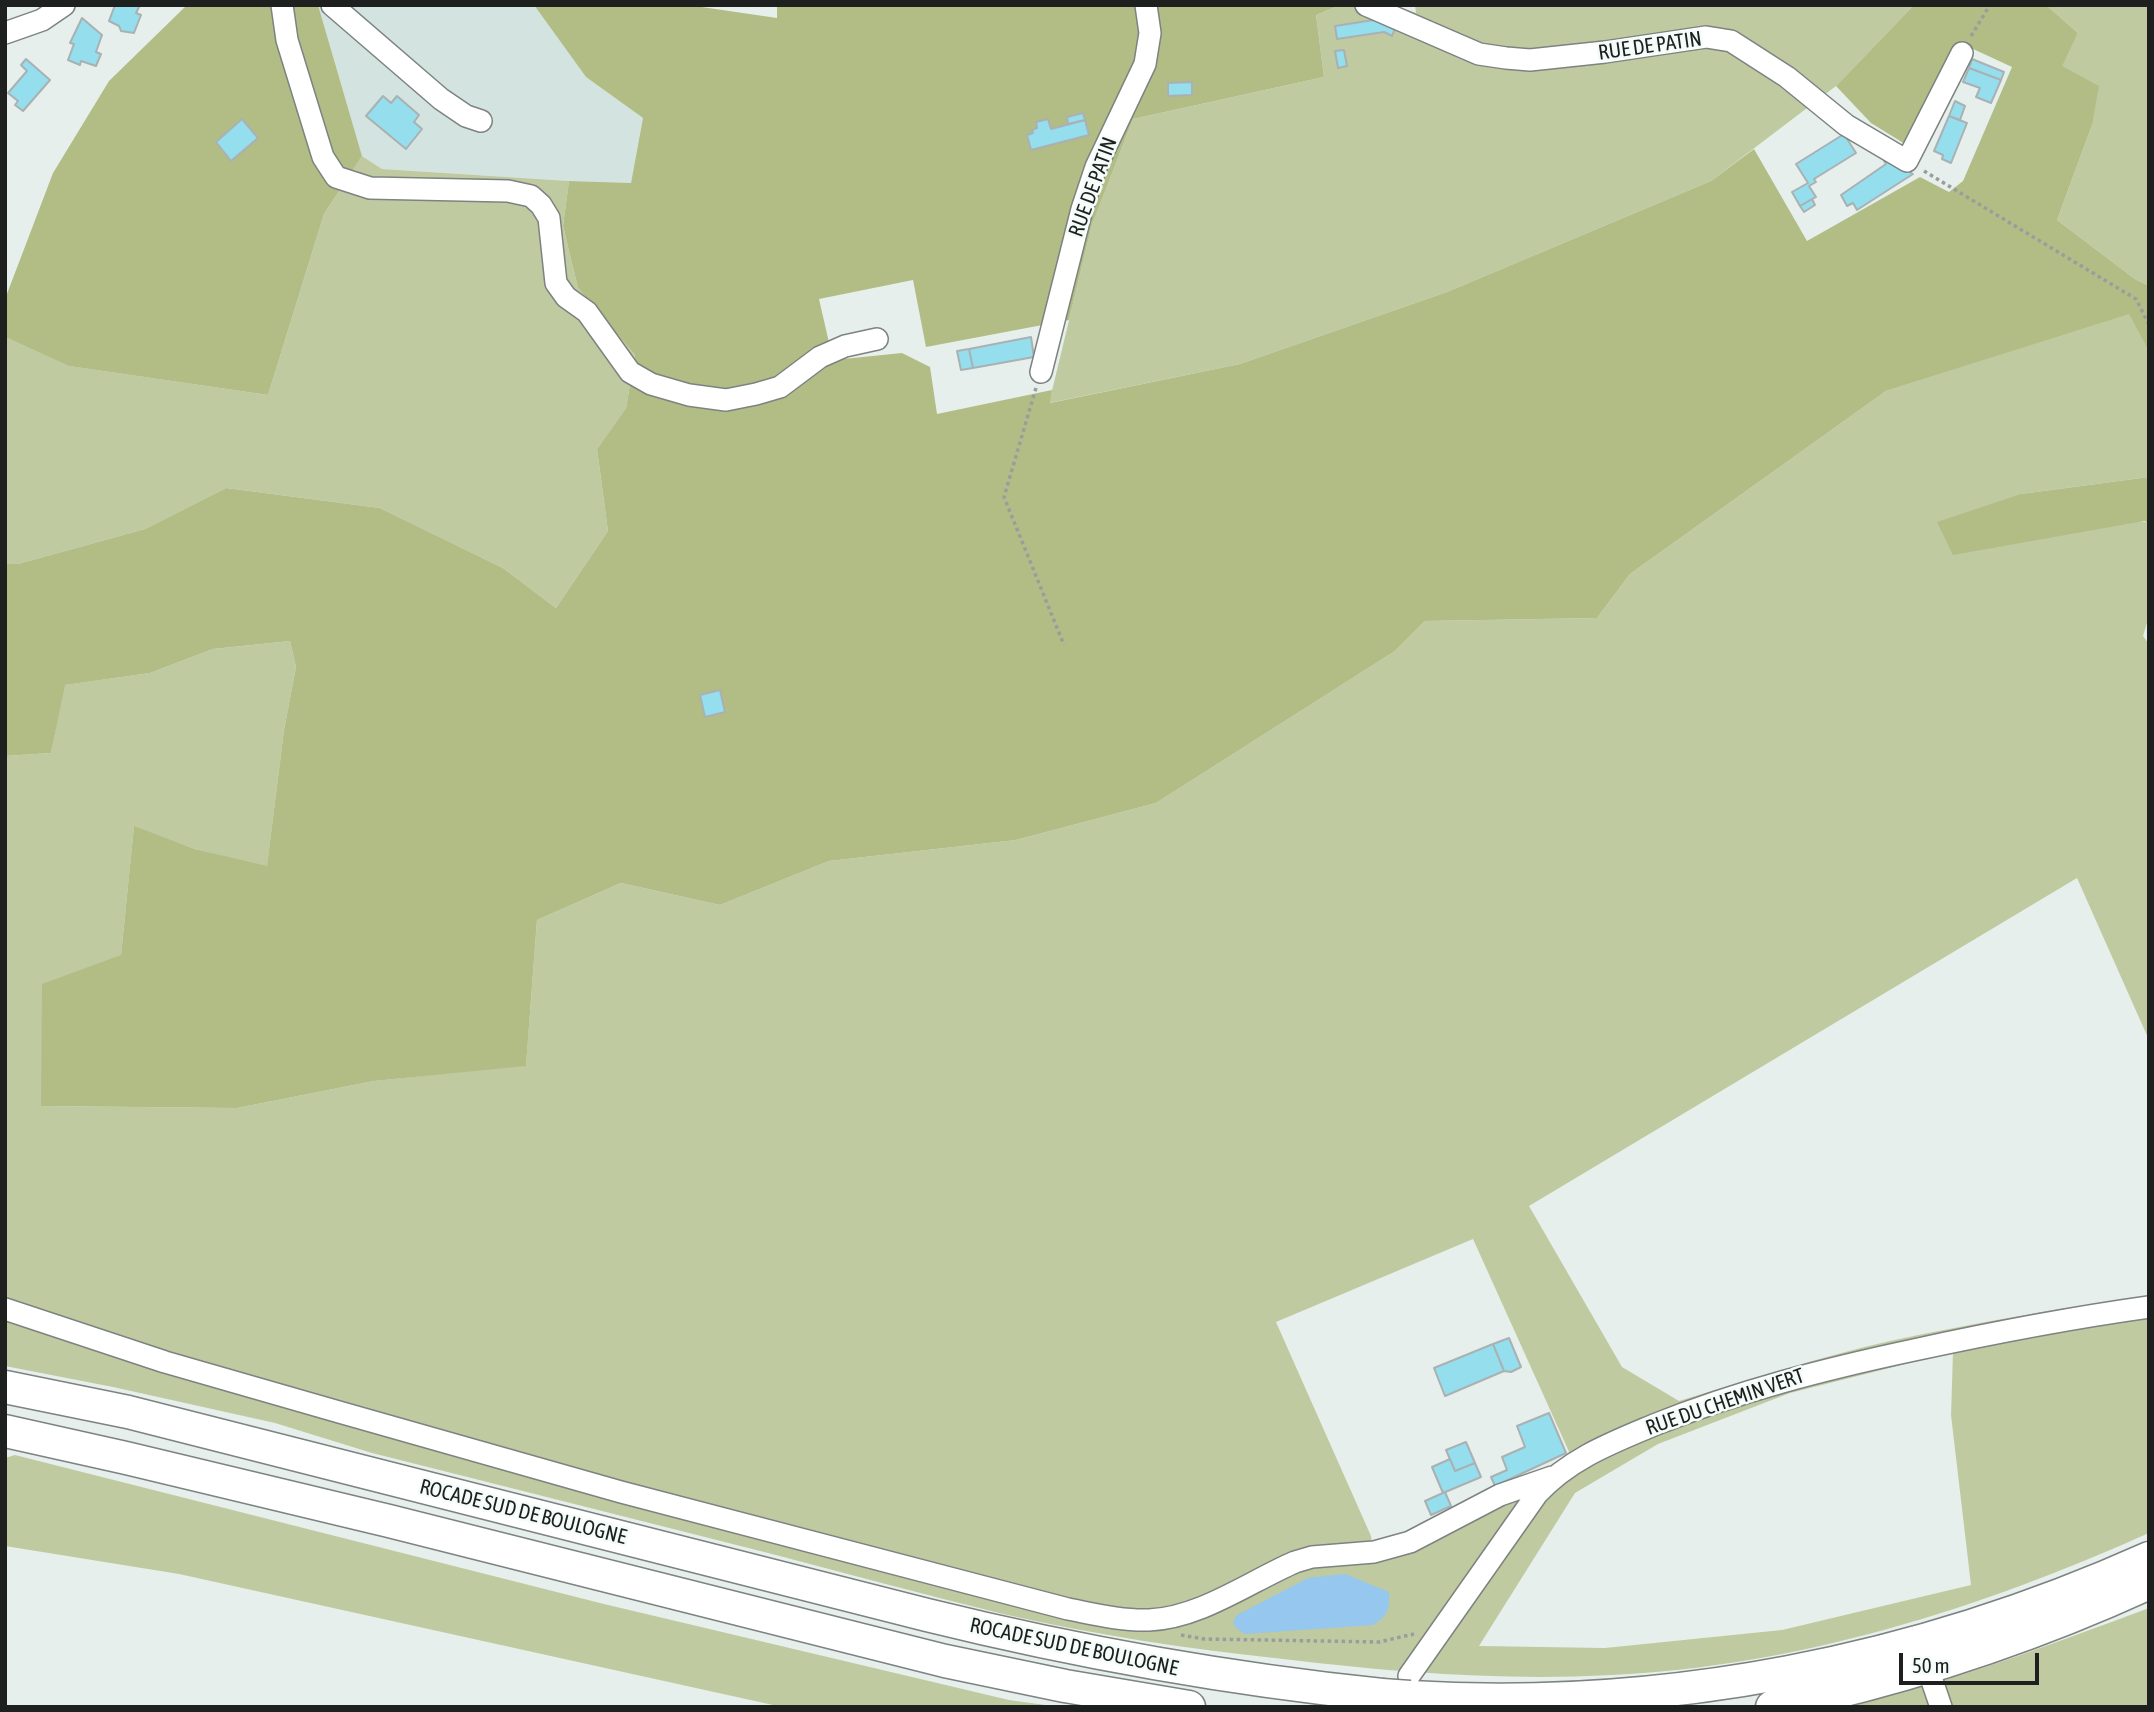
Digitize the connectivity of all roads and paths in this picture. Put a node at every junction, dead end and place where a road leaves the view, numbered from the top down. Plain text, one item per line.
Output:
1 (64, 5) edge
2 (282, 5) edge
3 (332, 5) edge
4 (1146, 5) edge
5 (1366, 5) edge
6 (1990, 5) edge
7 (5, 33) edge
8 (1962, 52) joint
9 (481, 121) dead end
10 (1907, 161) junction
11 (2149, 325) edge
12 (877, 340) dead end
13 (1041, 373) joint
14 (1064, 645) dead end
15 (2149, 1307) edge
16 (5, 1309) edge
17 (5, 1387) edge
18 (5, 1431) edge
19 (1552, 1477) junction
20 (2149, 1558) edge
21 (2149, 1583) edge
22 (1147, 1620) junction
23 (1444, 1627) junction
24 (1927, 1666) junction
25 (1400, 1689) junction
26 (1188, 1707) edge
27 (1772, 1707) edge
28 (1941, 1707) edge

1 - 7 street
2 - 12 street
3 - 9 street
4 - 13 street, RUE DE PATIN
5 - 10 street, RUE DE PATIN
6 - 8 path
8 - 10 street
10 - 11 path
13 - 14 path
15 - 19 street, RUE DU CHEMIN VERT
16 - 22 street
17 - 25 highway, ROCADE SUD DE BOULOGNE
18 - 26 highway, ROCADE SUD DE BOULOGNE
19 - 22 street
19 - 23 street, RUE DU CHEMIN VERT
20 - 25 highway, ROCADE SUD DE BOULOGNE
21 - 24 highway
22 - 23 path
23 - 25 street, RUE DU CHEMIN VERT
24 - 27 highway
24 - 28 street

